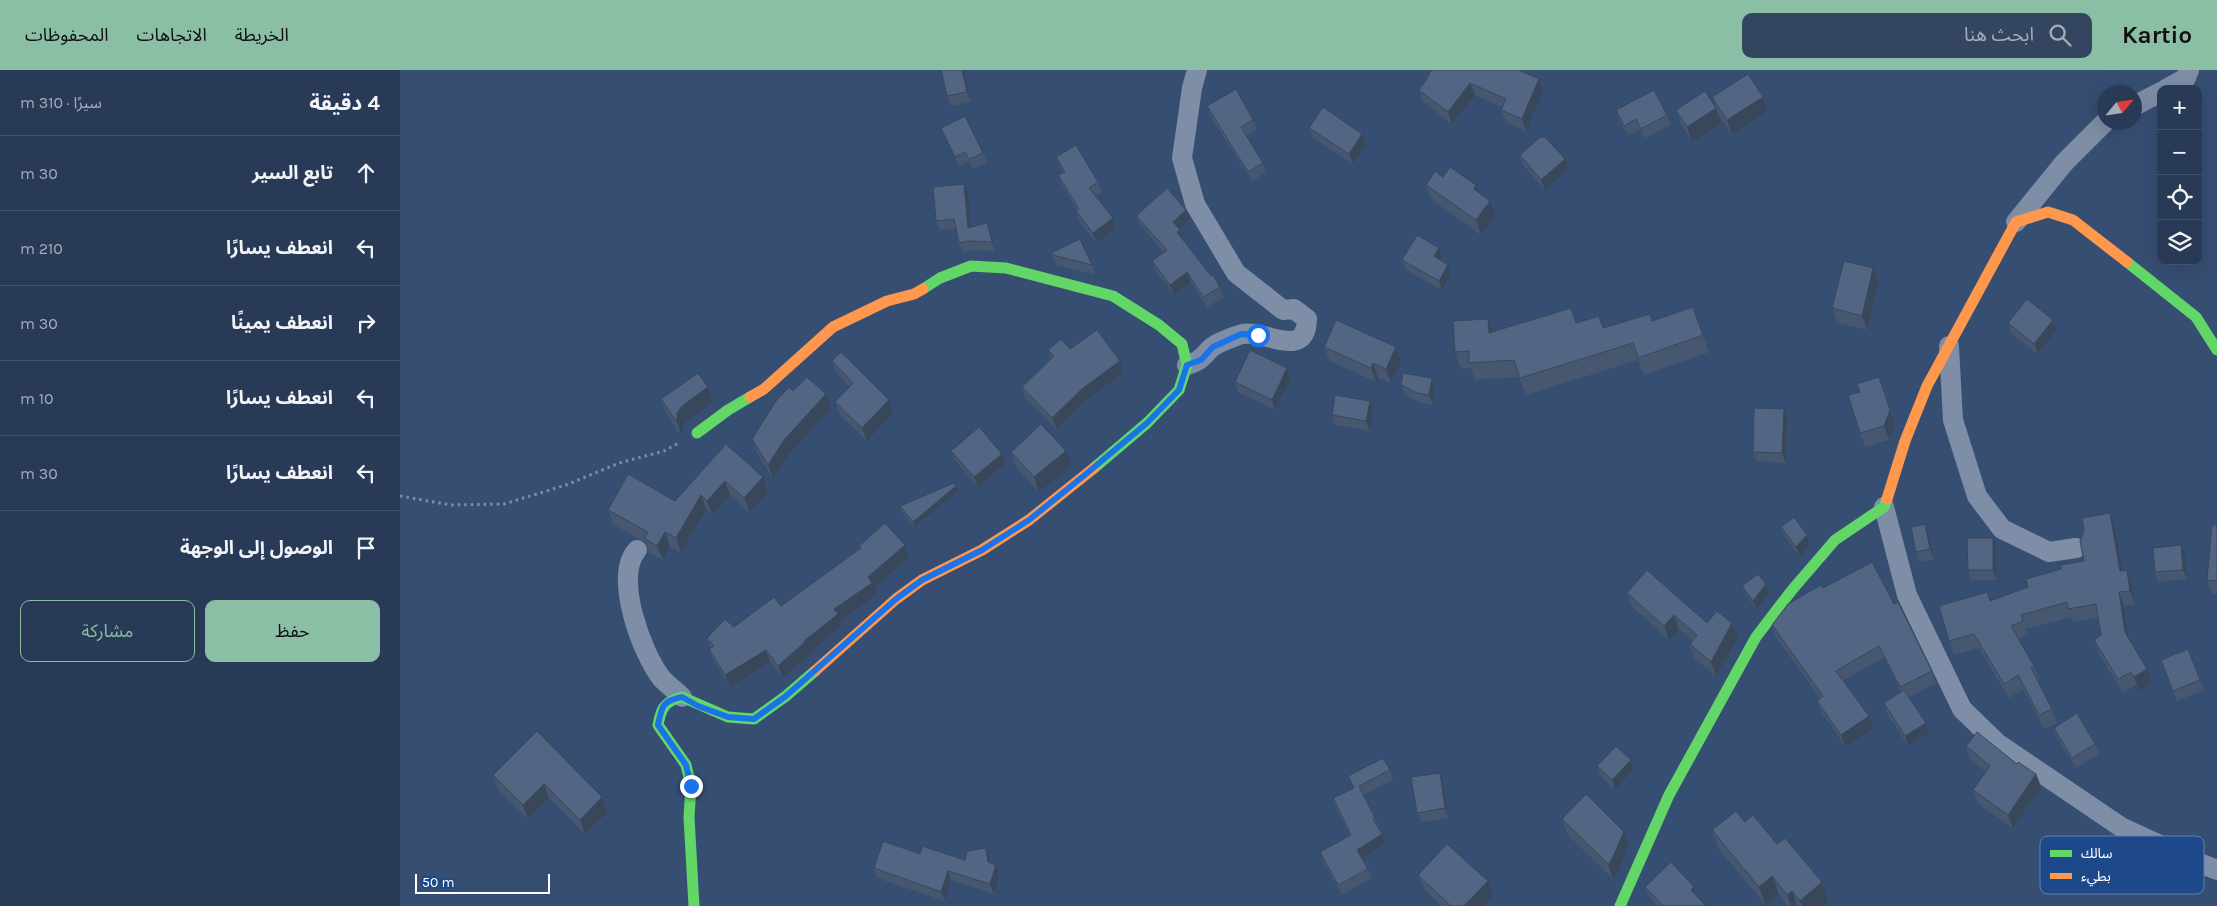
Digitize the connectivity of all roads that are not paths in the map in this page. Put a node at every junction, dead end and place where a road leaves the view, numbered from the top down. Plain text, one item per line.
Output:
1 (1197, 70) edge
2 (2189, 70) edge
3 (2173, 85) edge
4 (2157, 94) edge
5 (2142, 102) edge
6 (2097, 130) edge
7 (2016, 222) junction
8 (1949, 346) junction
9 (2217, 350) edge
10 (1187, 365) junction
11 (698, 433) road end
12 (1884, 506) junction
13 (2076, 548) dead end
14 (637, 550) dead end
15 (682, 697) junction
16 (2141, 836) edge
17 (2204, 865) edge
18 (2217, 870) edge
19 (694, 906) edge
20 (1620, 906) edge

1 - 10 street
2 - 3 street
4 - 5 street
6 - 7 street
7 - 8 street
7 - 9 street
8 - 12 street
8 - 13 street
10 - 11 street
10 - 15 street
12 - 16 street
12 - 20 street
14 - 15 street
15 - 19 street
17 - 18 street

